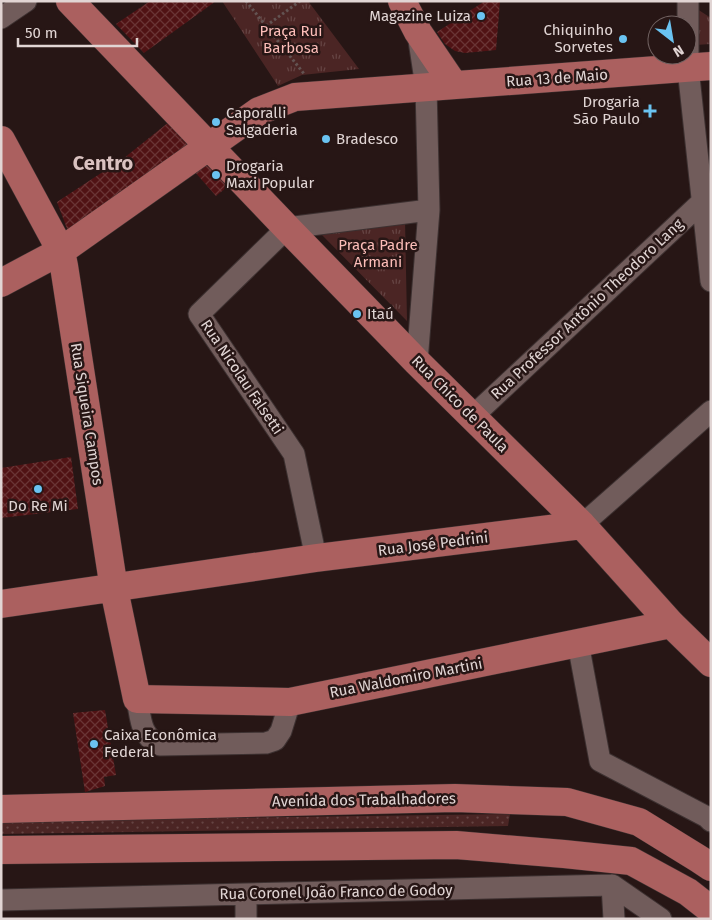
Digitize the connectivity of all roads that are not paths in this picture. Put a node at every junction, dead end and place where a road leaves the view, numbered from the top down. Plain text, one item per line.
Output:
1 (26, 1) edge
2 (70, 1) edge
3 (402, 1) edge
4 (688, 1) edge
5 (1, 18) edge
6 (418, 32) junction
7 (699, 67) edge
8 (454, 85) junction
9 (426, 87) junction
10 (1, 140) edge
11 (208, 146) junction
12 (702, 202) junction
13 (429, 210) junction
14 (287, 228) junction
15 (61, 251) junction
16 (711, 281) edge
17 (1, 283) edge
18 (418, 362) junction
19 (711, 411) edge
20 (472, 417) junction
21 (582, 525) junction
22 (316, 558) junction
23 (114, 588) junction
24 (1, 604) edge
25 (671, 624) junction
26 (578, 643) junction
27 (711, 663) edge
28 (137, 699) junction
29 (290, 702) junction
30 (1, 808) edge
31 (711, 821) edge
32 (1, 850) edge
33 (711, 868) edge
34 (612, 885) junction
35 (246, 894) junction
36 (1, 900) edge
37 (711, 910) edge
38 (246, 919) edge
39 (614, 919) edge
40 (661, 919) edge

1 - 5 street
2 - 11 main road, Rua Chico de Paula
3 - 6 main road
4 - 7 street
6 - 8 main road
6 - 9 street
7 - 8 main road, Rua 13 de Maio
7 - 12 street
8 - 9 main road, Rua 13 de Maio
9 - 11 main road
9 - 13 street
10 - 15 main road, Rua Siqueira Campos
11 - 14 main road, Rua Chico de Paula
11 - 15 main road
12 - 16 street
12 - 20 street, Rua Professor Antônio Theodoro Lang
13 - 14 street
13 - 18 street
14 - 18 main road, Rua Chico de Paula
14 - 22 street, Rua Nicolau Falsetti
15 - 17 main road
15 - 23 main road, Rua Siqueira Campos
18 - 20 main road, Rua Chico de Paula
19 - 21 street
20 - 21 main road, Rua Chico de Paula
21 - 22 main road, Rua José Pedrini
21 - 25 main road, Rua Chico de Paula
22 - 23 main road, Rua José Pedrini
23 - 24 main road, Rua José Pedrini
23 - 28 main road, Rua Siqueira Campos
25 - 26 main road, Rua Waldomiro Martini
25 - 27 main road, Rua Chico de Paula
26 - 29 main road, Rua Waldomiro Martini
26 - 31 street
28 - 29 main road, Rua Waldomiro Martini
28 - 29 street
30 - 33 main road, Avenida dos Trabalhadores
32 - 37 main road
34 - 35 street, Rua Coronel João Franco de Godoy
34 - 39 street
34 - 40 street
35 - 36 street, Rua Coronel João Franco de Godoy
35 - 38 street

